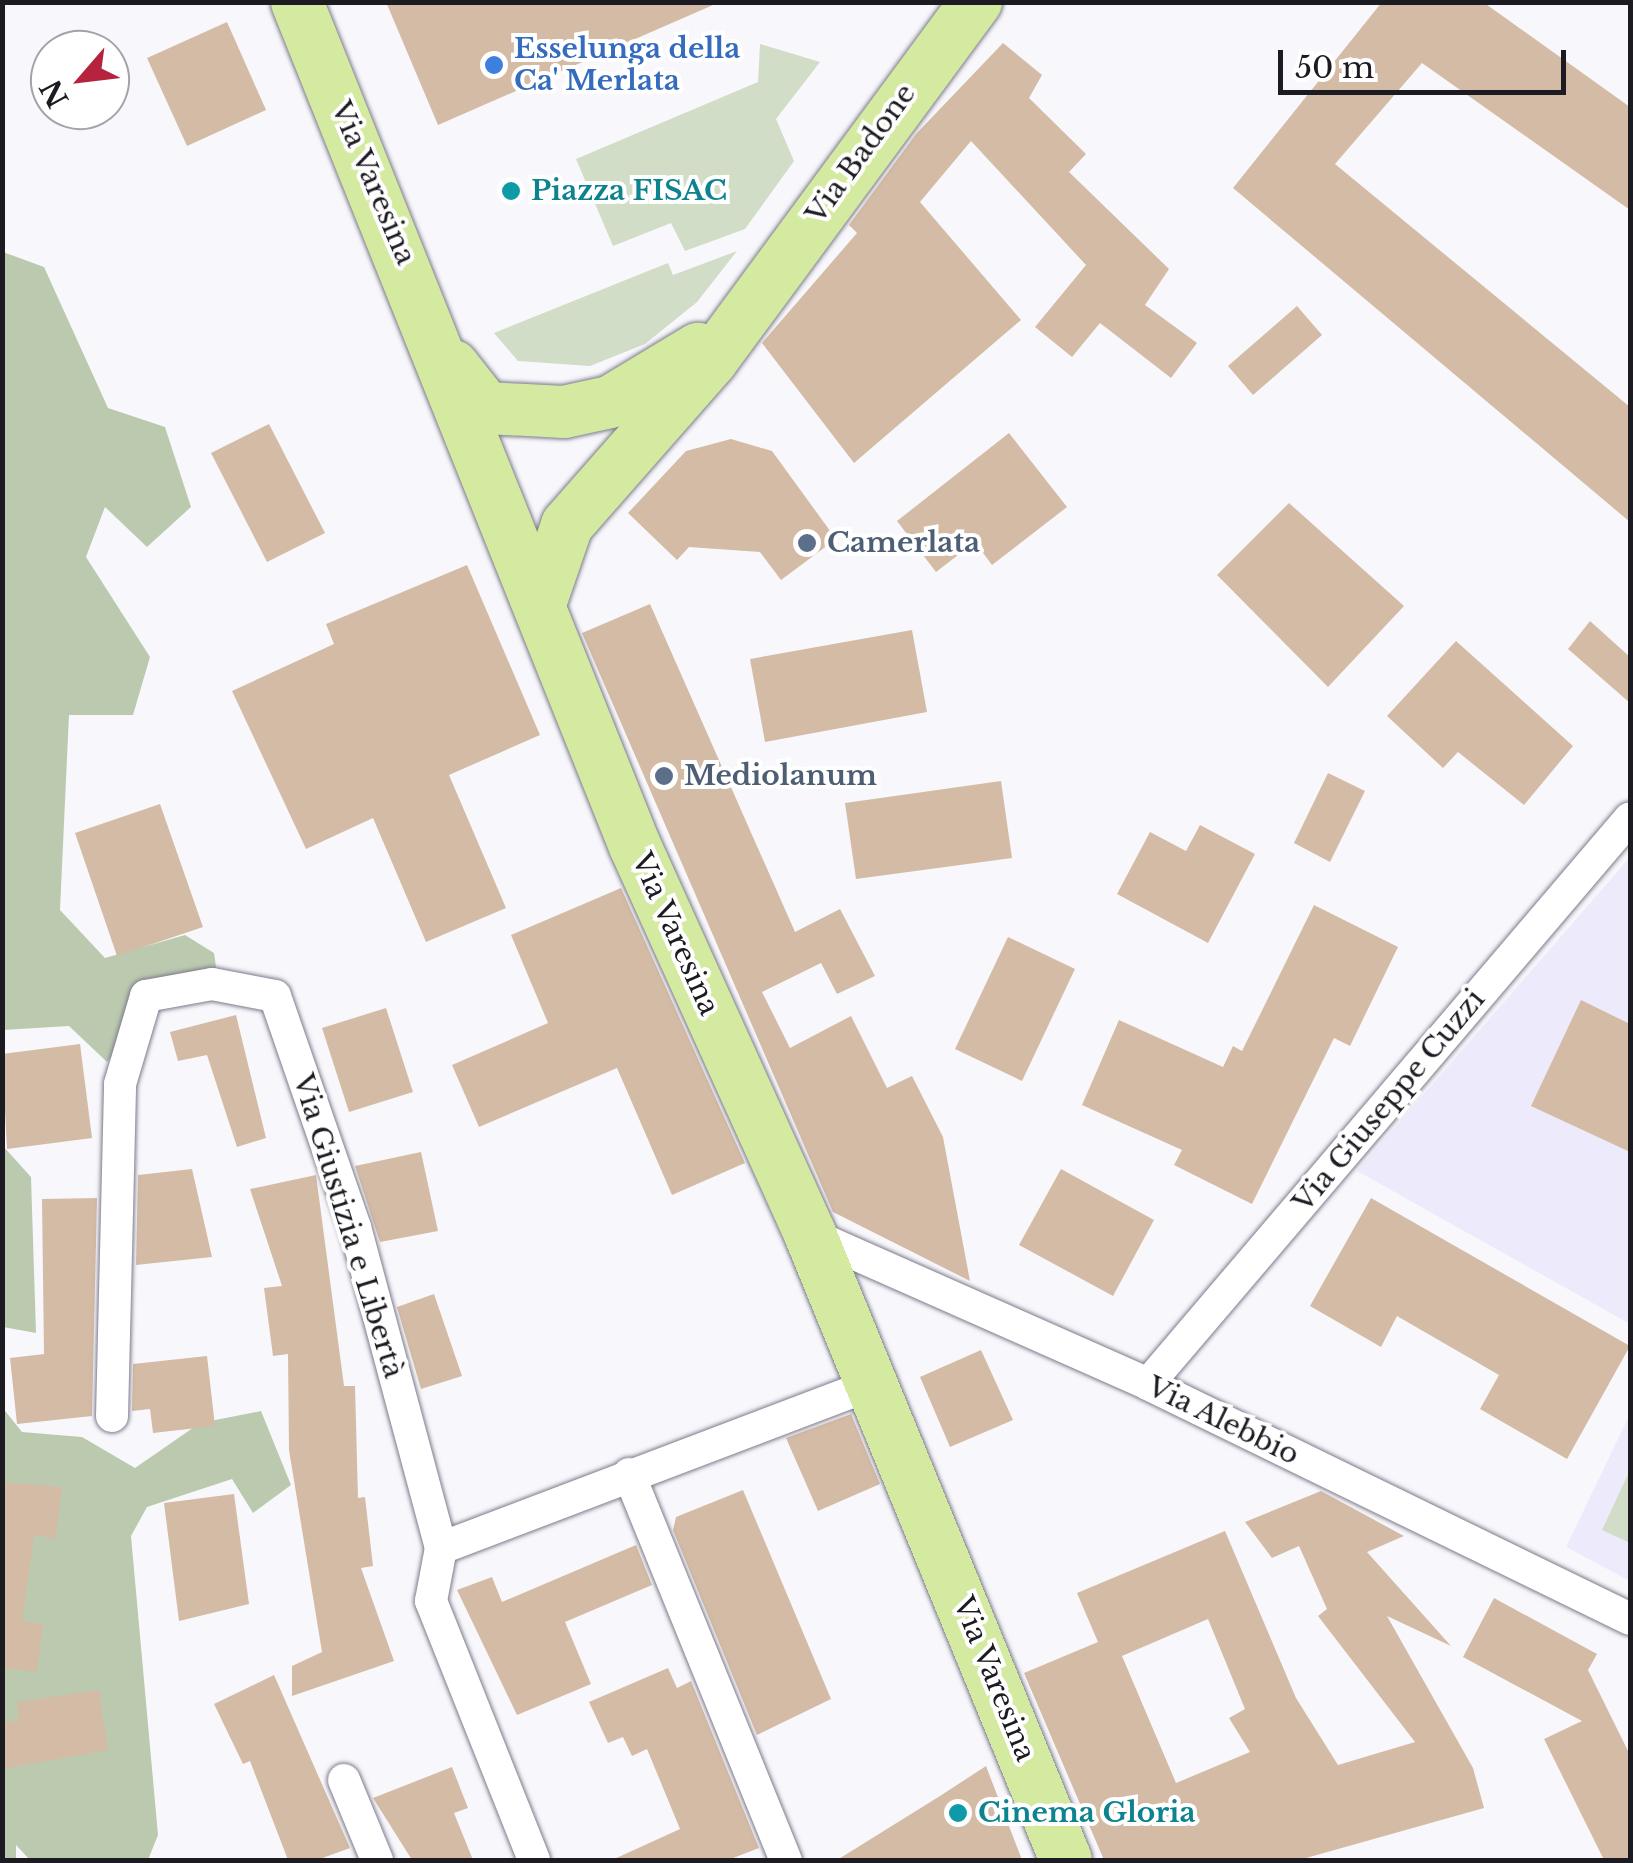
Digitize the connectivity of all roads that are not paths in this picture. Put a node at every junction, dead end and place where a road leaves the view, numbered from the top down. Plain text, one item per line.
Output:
1 (297, 2) edge
2 (976, 2) edge
3 (748, 307) junction
4 (440, 343) junction
5 (541, 601) junction
6 (1630, 818) edge
7 (810, 1234) junction
8 (872, 1384) junction
9 (1148, 1384) junction
10 (112, 1416) dead end
11 (629, 1474) junction
12 (441, 1548) junction
13 (1630, 1618) edge
14 (344, 1780) dead end
15 (377, 1860) edge
16 (534, 1860) edge
17 (786, 1860) edge
18 (1066, 1860) edge

1 - 4 main road, Via Varesina
2 - 3 main road, Via Badone
3 - 4 main road, Via Badone
3 - 5 main road, Via Badone
4 - 5 main road, Via Varesina
5 - 7 main road, Via Varesina
6 - 9 street, Via Giuseppe Cuzzi
7 - 8 main road, Via Varesina
7 - 9 street, Via Alebbio
8 - 11 street
8 - 18 main road, Via Varesina
9 - 13 street, Via Alebbio
10 - 12 street, Via Giustizia e Libertà
11 - 12 street
11 - 17 street
12 - 16 street
14 - 15 street

